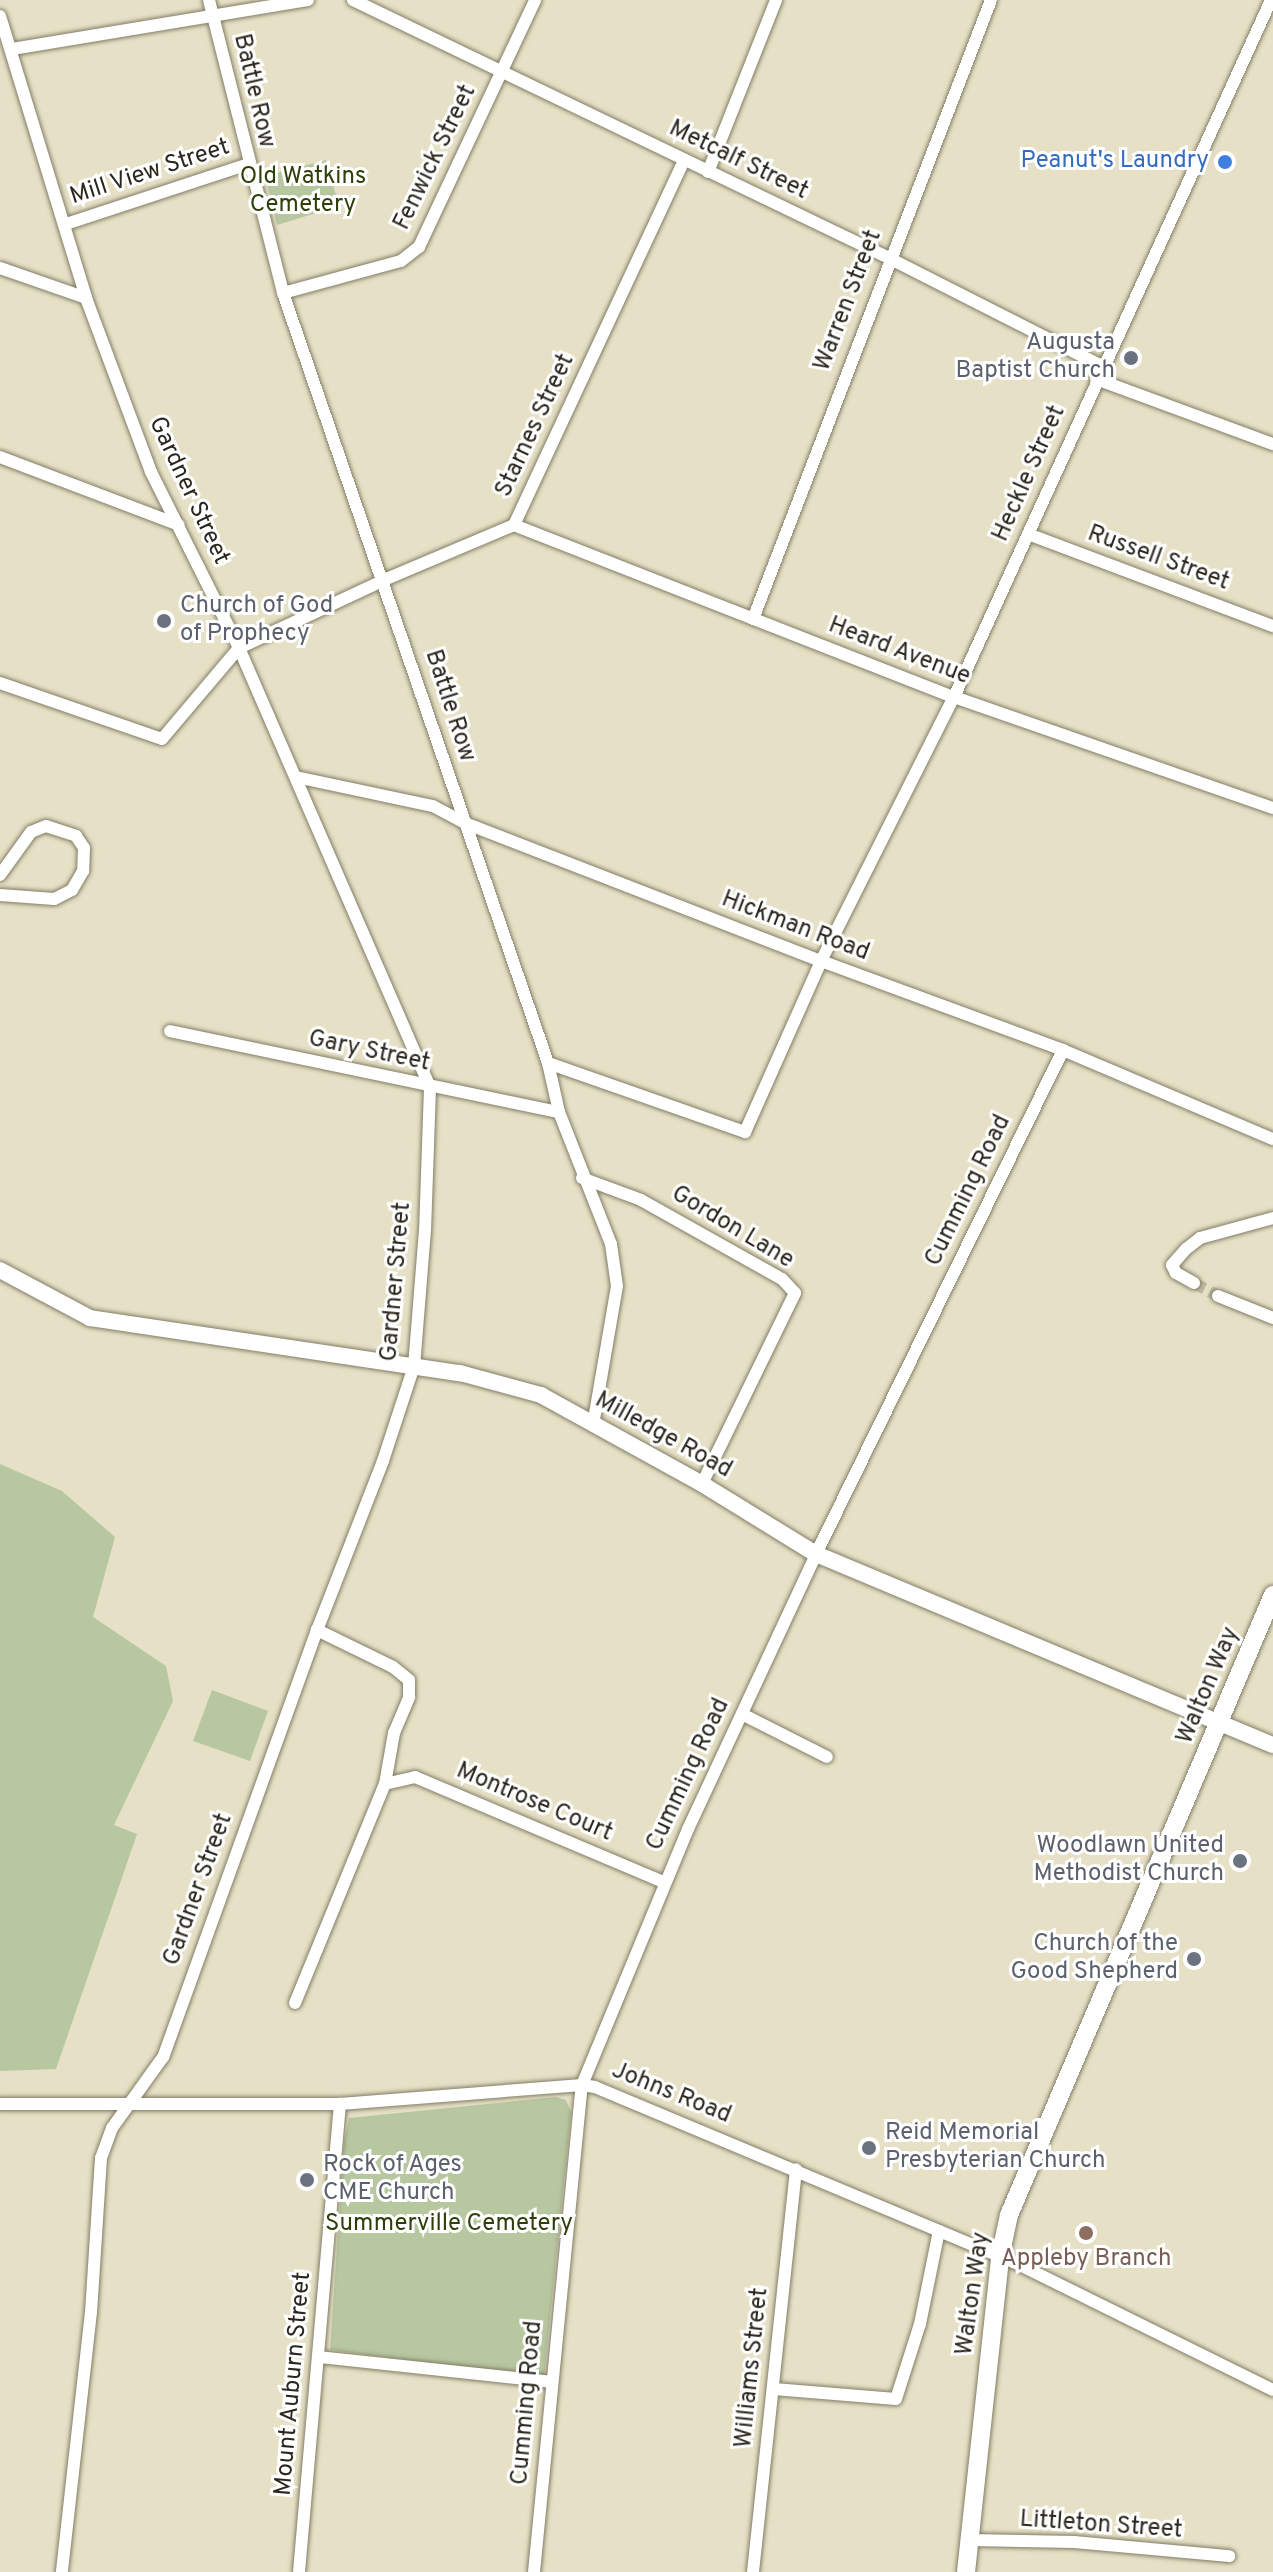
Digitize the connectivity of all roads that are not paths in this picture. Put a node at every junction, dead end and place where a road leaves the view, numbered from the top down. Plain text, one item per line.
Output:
1 (209, 0) edge
2 (308, 0) edge
3 (353, 0) edge
4 (535, 0) edge
5 (776, 0) edge
6 (991, 0) edge
7 (1271, 0) edge
8 (212, 14) junction
9 (0, 16) edge
10 (12, 49) junction
11 (503, 70) junction
12 (684, 160) junction
13 (248, 164) junction
14 (708, 172) junction
15 (66, 224) junction
16 (889, 258) junction
17 (0, 268) edge
18 (283, 293) junction
19 (86, 298) junction
20 (1102, 366) junction
21 (1096, 379) junction
22 (1273, 444) edge
23 (0, 457) edge
24 (179, 525) junction
25 (514, 525) junction
26 (1028, 534) junction
27 (384, 580) junction
28 (753, 619) junction
29 (1273, 626) edge
30 (239, 648) junction
31 (0, 683) edge
32 (954, 697) junction
33 (296, 777) junction
34 (1273, 808) edge
35 (465, 823) junction
36 (0, 875) edge
37 (0, 895) edge
38 (821, 961) junction
39 (170, 1031) dead end
40 (1063, 1050) junction
41 (548, 1063) junction
42 (430, 1088) junction
43 (559, 1112) junction
44 (1273, 1139) edge
45 (582, 1178) junction
46 (1273, 1218) edge
47 (0, 1270) edge
48 (1194, 1283) tunnel mouth
49 (1218, 1296) tunnel mouth
50 (1273, 1318) edge
51 (414, 1366) junction
52 (593, 1425) junction
53 (702, 1484) junction
54 (816, 1554) junction
55 (1273, 1595) edge
56 (317, 1630) junction
57 (742, 1714) junction
58 (1219, 1722) junction
59 (1273, 1745) edge
60 (827, 1757) dead end
61 (385, 1784) junction
62 (663, 1882) junction
63 (295, 2003) dead end
64 (582, 2085) junction
65 (0, 2104) edge
66 (126, 2104) junction
67 (340, 2104) junction
68 (796, 2169) junction
69 (939, 2231) junction
70 (1000, 2257) junction
71 (319, 2357) junction
72 (552, 2382) junction
73 (774, 2389) junction
74 (1273, 2390) edge
75 (970, 2540) junction
76 (1229, 2556) dead end
77 (62, 2572) edge
78 (299, 2572) edge
79 (534, 2572) edge
80 (753, 2572) edge
81 (966, 2572) edge

1 - 8 street, Battle Row
2 - 8 street
3 - 11 street, Metcalf Street
4 - 11 street, Fenwick Street
5 - 14 street
6 - 16 street, Warren Street
7 - 20 street, Heckle Street
8 - 10 street
8 - 13 street, Battle Row
9 - 10 street, Gardner Street
10 - 15 street, Gardner Street
11 - 12 street, Metcalf Street
11 - 18 street, Fenwick Street
12 - 14 street, Metcalf Street
12 - 25 street, Starnes Street
13 - 15 street, Mill View Street
13 - 18 street, Battle Row
14 - 16 street, Metcalf Street
15 - 19 street, Gardner Street
16 - 20 street, Metcalf Street
16 - 28 street, Warren Street
17 - 19 street
18 - 27 street, Battle Row
19 - 24 street, Gardner Street
20 - 21 street, Heckle Street
21 - 22 street
21 - 26 street, Heckle Street
23 - 24 street
24 - 30 street, Gardner Street
25 - 27 street, Starnes Street
25 - 28 street, Heard Avenue
26 - 29 street, Russell Street
26 - 32 street, Heckle Street
27 - 30 street, Starnes Street
27 - 35 street, Battle Row
28 - 32 street, Heard Avenue
30 - 31 street
30 - 33 street, Gardner Street
32 - 34 street, Heard Avenue
32 - 38 street, Heckle Street
33 - 35 street, Hickman Road
33 - 42 street, Gardner Street
35 - 38 street, Hickman Road
35 - 41 street, Battle Row
36 - 37 street
38 - 40 street, Hickman Road
38 - 41 street
39 - 42 street, Gary Street
40 - 44 street, Hickman Road
40 - 54 street, Cumming Road
41 - 43 street, Battle Row
42 - 43 street, Gary Street
42 - 51 street, Gardner Street
43 - 45 street, Battle Row
45 - 52 street, Battle Row
45 - 53 street, Gordon Lane
46 - 48 street
47 - 51 street, Milledge Road
49 - 50 street
51 - 52 street, Milledge Road
51 - 56 street, Gardner Street
52 - 53 street, Milledge Road
53 - 54 street, Milledge Road
54 - 57 street, Cumming Road
54 - 58 street, Milledge Road
55 - 58 main road, Walton Way
56 - 61 street
56 - 66 street, Gardner Street
57 - 60 street
57 - 62 street, Cumming Road
58 - 59 street, Milledge Road
58 - 70 main road, Walton Way
61 - 62 street, Montrose Court
61 - 63 street
62 - 64 street, Cumming Road
64 - 67 street, Johns Road
64 - 68 street, Johns Road
64 - 72 street, Cumming Road
65 - 66 street, Johns Road
66 - 67 street, Johns Road
66 - 77 street, Gardner Street
67 - 71 street, Mount Auburn Street
68 - 69 street, Johns Road
68 - 73 street, Williams Street
69 - 70 street, Johns Road
69 - 73 street
70 - 74 street, Johns Road
70 - 75 main road, Walton Way
71 - 72 street
71 - 78 street, Mount Auburn Street
72 - 79 street, Cumming Road
73 - 80 street, Williams Street
75 - 76 street, Littleton Street
75 - 81 main road, Walton Way

